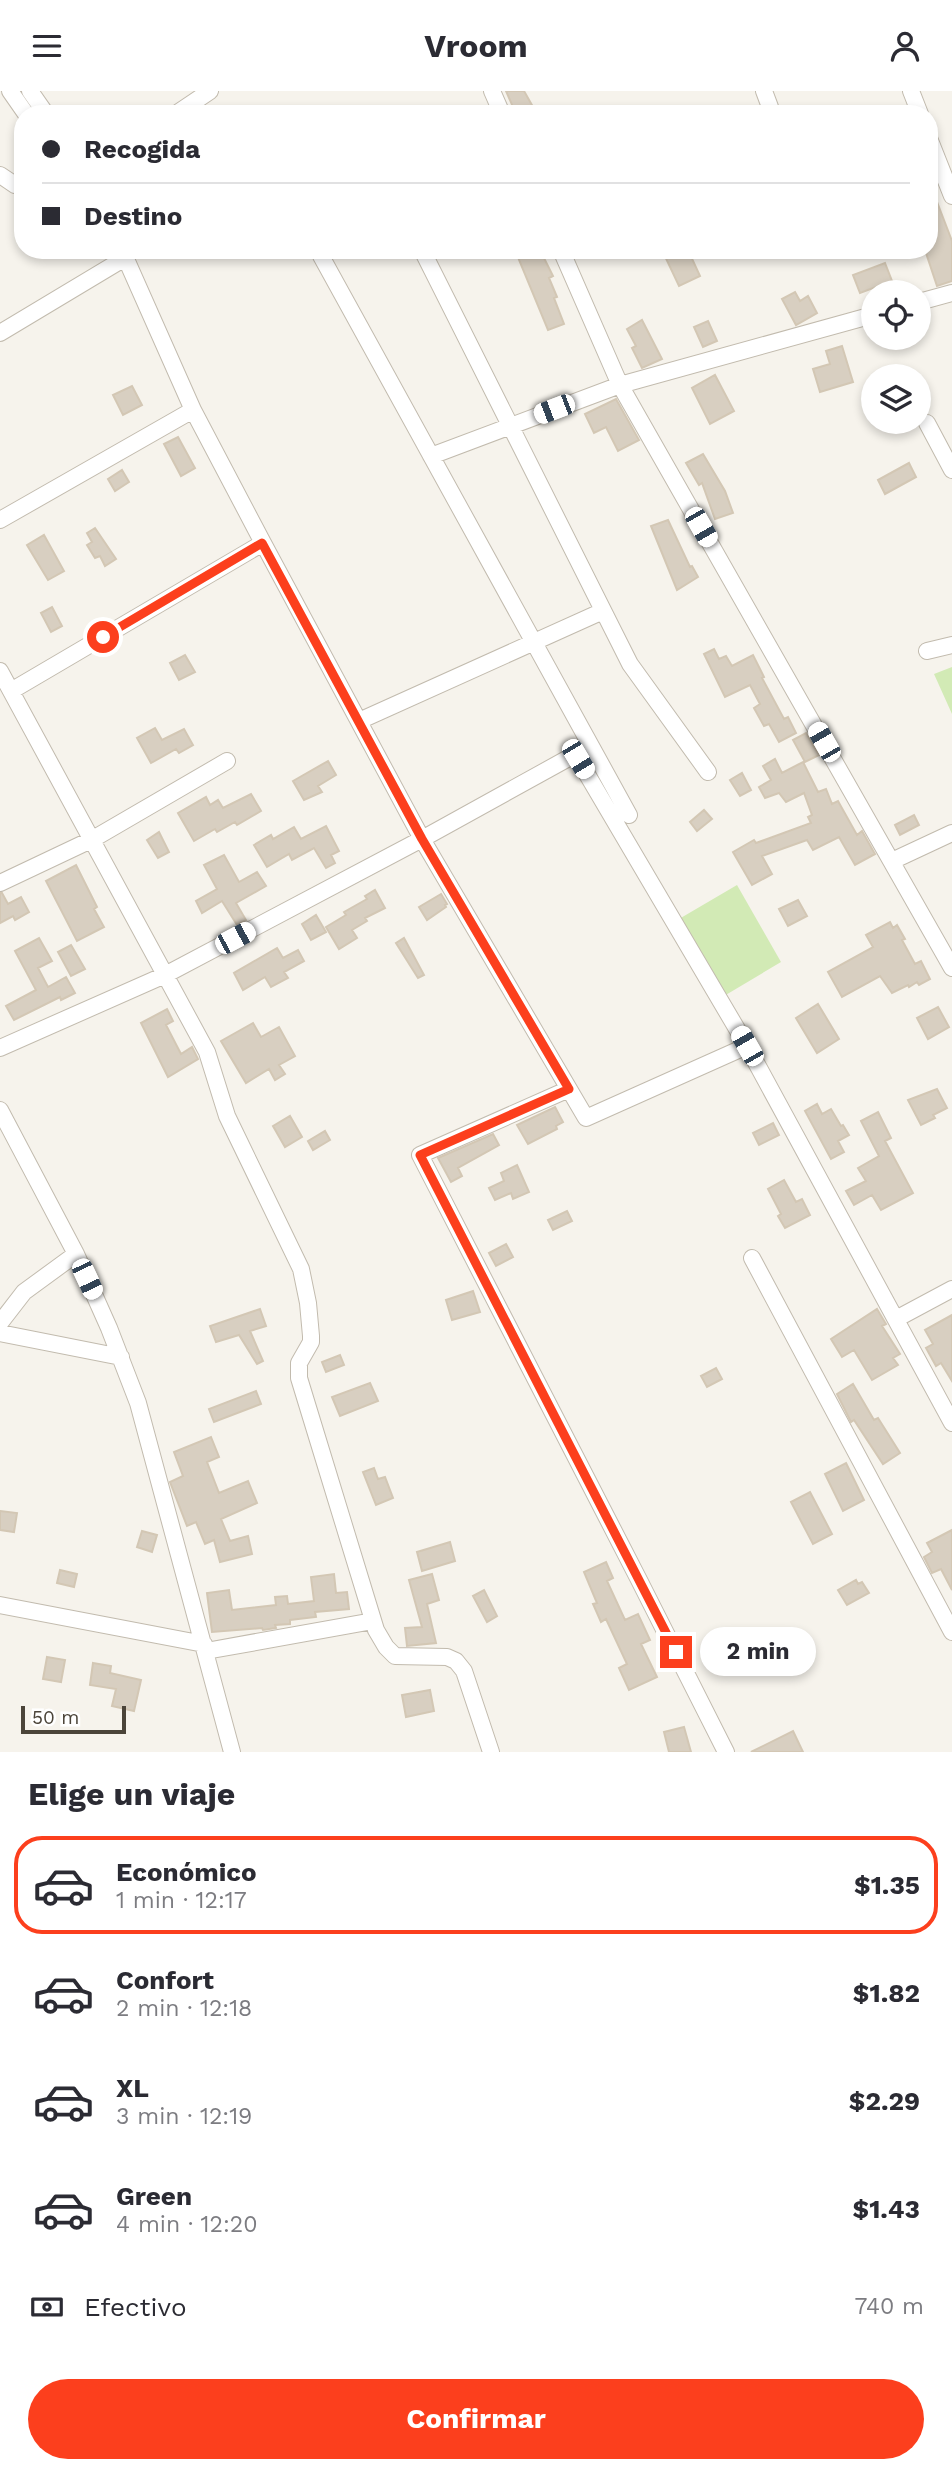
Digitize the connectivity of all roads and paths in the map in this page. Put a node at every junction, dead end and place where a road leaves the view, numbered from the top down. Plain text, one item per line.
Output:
1 (210, 91) edge
2 (189, 105) edge
3 (938, 161) edge
4 (952, 196) edge
5 (116, 259) edge
6 (126, 259) edge
7 (323, 259) edge
8 (426, 259) edge
9 (565, 259) edge
10 (952, 293) edge
11 (931, 299) edge
12 (861, 318) edge
13 (0, 333) edge
14 (620, 385) junction
15 (193, 410) junction
16 (510, 426) junction
17 (931, 432) edge
18 (431, 456) junction
19 (952, 470) edge
20 (0, 520) edge
21 (262, 543) junction
22 (603, 611) junction
23 (534, 643) junction
24 (952, 645) edge
25 (927, 652) dead end
26 (0, 671) edge
27 (11, 691) junction
28 (359, 721) junction
29 (228, 761) dead end
30 (708, 772) dead end
31 (629, 815) dead end
32 (952, 833) edge
33 (93, 839) junction
34 (422, 839) junction
35 (892, 861) junction
36 (0, 883) edge
37 (952, 968) edge
38 (165, 975) junction
39 (747, 1046) junction
40 (0, 1048) edge
41 (569, 1089) junction
42 (0, 1110) edge
43 (76, 1254) junction
44 (752, 1258) dead end
45 (952, 1289) edge
46 (896, 1319) junction
47 (0, 1323) edge
48 (0, 1333) edge
49 (121, 1357) junction
50 (952, 1423) edge
51 (0, 1605) edge
52 (373, 1621) junction
53 (952, 1632) edge
54 (205, 1648) junction
55 (232, 1752) edge
56 (491, 1752) edge
57 (726, 1752) edge

1 - 2 street
3 - 4 street
5 - 13 street
6 - 15 street
7 - 18 street
8 - 16 street
9 - 14 street
10 - 11 street
12 - 14 street
14 - 16 street
14 - 35 street
15 - 20 street
15 - 21 street
16 - 18 street
16 - 22 street
17 - 19 street
18 - 23 street
21 - 27 street
21 - 28 street
22 - 23 street
22 - 30 street
23 - 28 street
23 - 31 street
24 - 25 street
26 - 27 street
27 - 33 street
28 - 34 street
29 - 33 street
32 - 35 street
33 - 36 street
33 - 38 street
34 - 38 street
34 - 39 street
34 - 41 street
35 - 37 street
38 - 40 street
38 - 52 street
39 - 41 street
39 - 46 street
41 - 57 street
42 - 43 street
43 - 47 street
43 - 49 street
44 - 53 street
45 - 46 street
46 - 50 street
48 - 49 street
49 - 54 street
51 - 54 street
52 - 54 street
52 - 56 street
54 - 55 street

